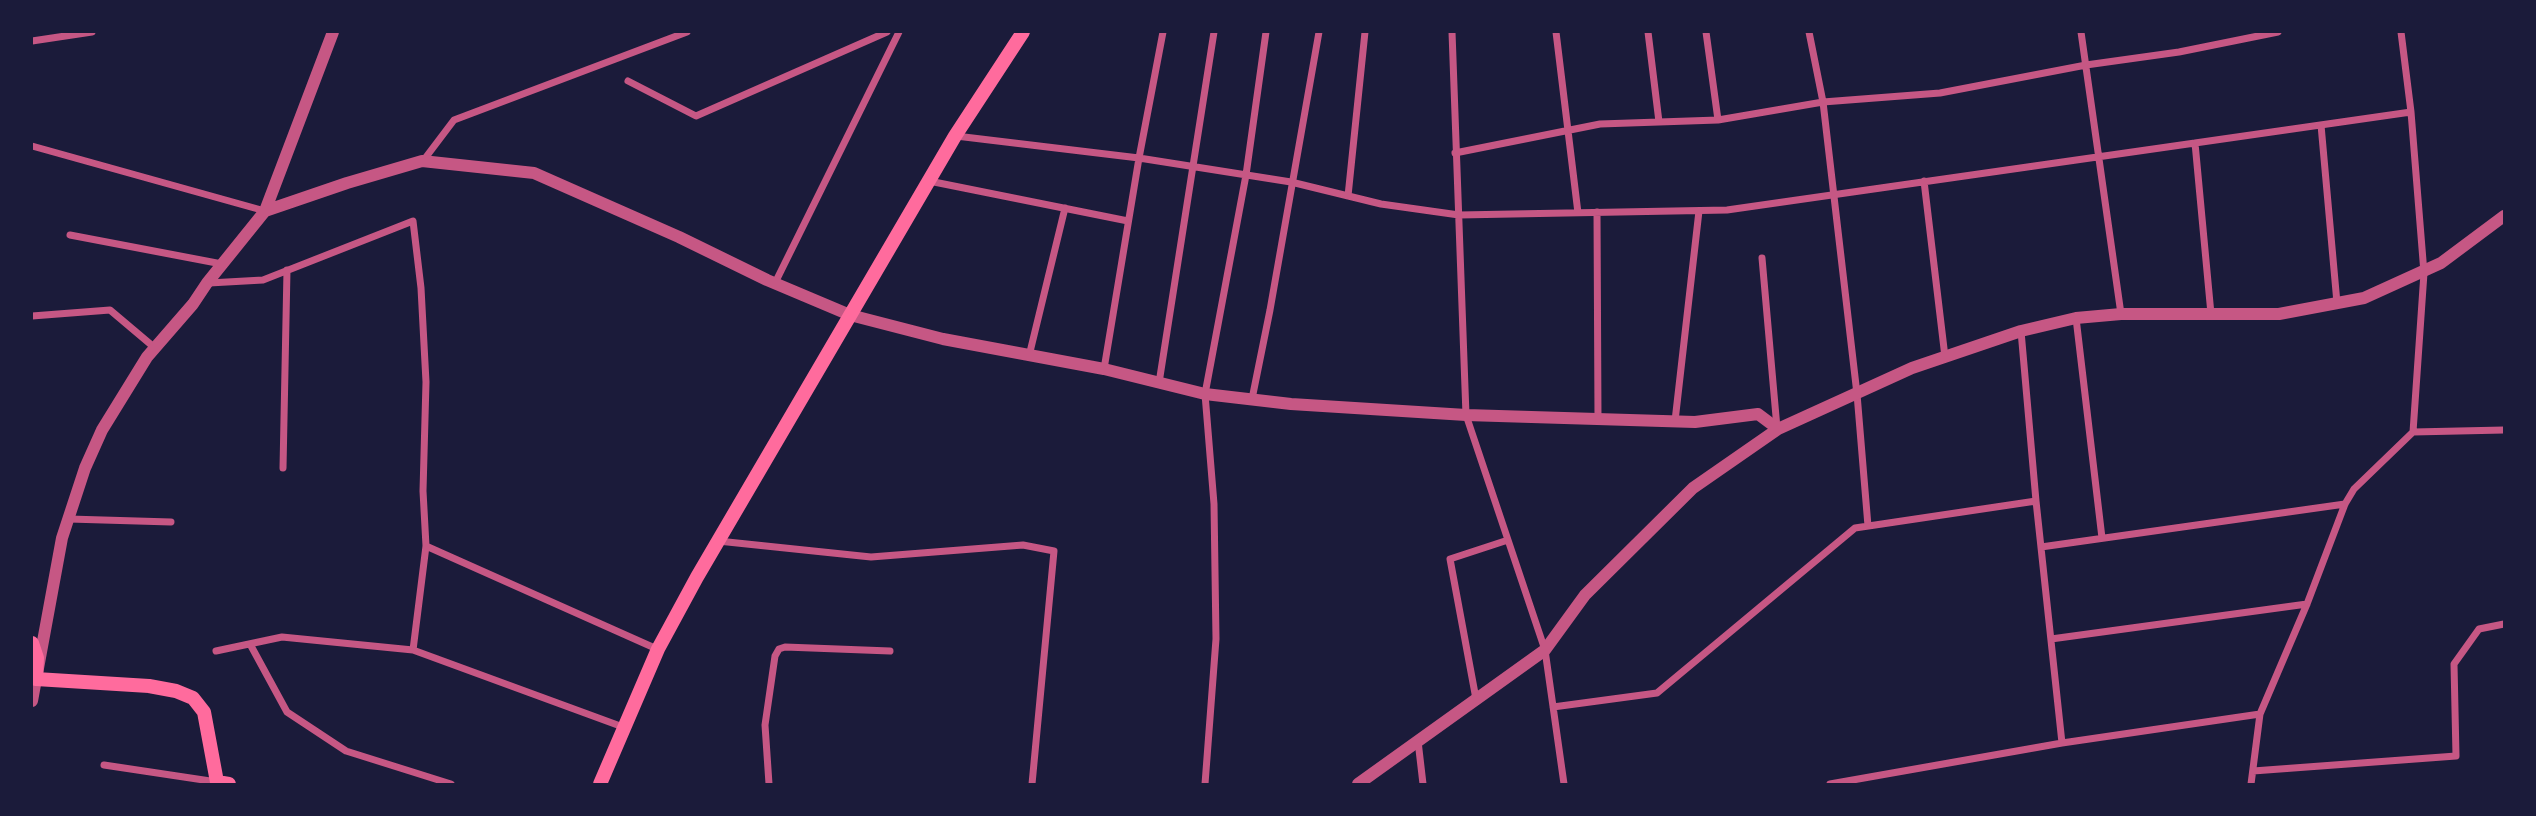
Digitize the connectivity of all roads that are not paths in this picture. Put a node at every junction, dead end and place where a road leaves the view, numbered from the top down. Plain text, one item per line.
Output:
1 (92, 32) edge
2 (333, 32) edge
3 (687, 32) edge
4 (887, 32) edge
5 (899, 32) edge
6 (1023, 32) edge
7 (1163, 32) edge
8 (1214, 32) edge
9 (1266, 32) edge
10 (1319, 32) edge
11 (1365, 32) edge
12 (1452, 32) edge
13 (1556, 32) edge
14 (1648, 32) edge
15 (1706, 32) edge
16 (1809, 32) edge
17 (2081, 32) edge
18 (2278, 32) edge
19 (2402, 32) edge
20 (32, 41) edge
21 (2086, 65) junction
22 (628, 81) dead end
23 (1823, 102) junction
24 (2411, 112) junction
25 (1718, 120) junction
26 (1659, 122) junction
27 (2321, 125) junction
28 (1568, 130) junction
29 (956, 136) junction
30 (2195, 143) junction
31 (32, 146) edge
32 (1455, 153) junction
33 (2099, 156) junction
34 (1139, 158) junction
35 (422, 161) junction
36 (1194, 168) junction
37 (1246, 175) junction
38 (929, 181) junction
39 (1924, 181) junction
40 (1291, 182) junction
41 (1833, 194) junction
42 (1348, 196) junction
43 (1065, 208) junction
44 (265, 211) junction
45 (1699, 211) junction
46 (1597, 212) junction
47 (1578, 213) junction
48 (1460, 215) junction
49 (2504, 216) edge
50 (1128, 221) junction
51 (71, 235) dead end
52 (1762, 258) dead end
53 (222, 264) junction
54 (287, 270) junction
55 (2424, 272) junction
56 (207, 283) junction
57 (775, 283) junction
58 (2337, 303) junction
59 (2121, 314) junction
60 (2211, 314) junction
61 (850, 315) junction
62 (32, 316) edge
63 (2076, 318) junction
64 (2021, 331) junction
65 (155, 348) junction
66 (1029, 356) junction
67 (1945, 357) junction
68 (1104, 369) junction
69 (1158, 383) junction
70 (1205, 394) junction
71 (1857, 394) junction
72 (1252, 399) junction
73 (1466, 415) junction
74 (1598, 419) junction
75 (1675, 421) junction
76 (1777, 429) junction
77 (2504, 430) edge
78 (2413, 432) junction
79 (283, 468) dead end
80 (2036, 500) junction
81 (2345, 504) junction
82 (69, 519) junction
83 (171, 522) dead end
84 (1868, 526) junction
85 (2102, 538) junction
86 (1508, 540) junction
87 (718, 541) junction
88 (426, 545) junction
89 (2041, 547) junction
90 (2307, 604) junction
91 (2504, 624) edge
92 (2051, 639) junction
93 (32, 643) edge
94 (250, 644) junction
95 (658, 649) junction
96 (413, 650) junction
97 (1545, 650) junction
98 (216, 651) dead end
99 (890, 651) dead end
100 (36, 679) junction
101 (1476, 700) junction
102 (32, 701) edge
103 (1553, 708) junction
104 (2260, 714) junction
105 (623, 727) junction
106 (1418, 741) junction
107 (2062, 743) junction
108 (104, 765) dead end
109 (2253, 771) junction
110 (223, 783) edge
111 (451, 785) edge
112 (600, 785) edge
113 (769, 785) edge
114 (1032, 785) edge
115 (1205, 785) edge
116 (1358, 785) edge
117 (1423, 785) edge
118 (1564, 785) edge
119 (1830, 785) edge
120 (2251, 785) edge

1 - 20 street
2 - 44 street
3 - 35 street
4 - 22 street
5 - 57 street
6 - 29 main road
7 - 34 street
8 - 36 street
9 - 37 street
10 - 40 street
11 - 42 street
12 - 32 street
13 - 28 street
14 - 26 street
15 - 25 street
16 - 23 street
17 - 21 street
18 - 21 street
19 - 24 street
21 - 23 street
21 - 33 street
23 - 25 street
23 - 41 street
24 - 27 street
24 - 55 street
25 - 26 street
26 - 28 street
27 - 30 street
27 - 58 street
28 - 32 street
28 - 47 street
29 - 34 street
29 - 38 main road
30 - 33 street
30 - 60 street
31 - 44 street
32 - 48 street
33 - 39 street
33 - 59 street
34 - 36 street
34 - 50 street
35 - 44 street
35 - 57 street
36 - 37 street
36 - 69 street
37 - 40 street
37 - 70 street
38 - 43 street
38 - 61 main road
39 - 41 street
39 - 67 street
40 - 42 street
40 - 72 street
41 - 45 street
41 - 71 street
42 - 48 street
43 - 50 street
43 - 66 street
44 - 53 street
45 - 46 street
45 - 75 street
46 - 47 street
46 - 74 street
47 - 48 street
48 - 73 street
49 - 55 street
50 - 68 street
51 - 53 street
52 - 76 street
53 - 56 street
54 - 56 street
54 - 79 street
54 - 88 street
55 - 58 street
55 - 78 street
56 - 65 street
57 - 61 street
58 - 60 street
59 - 60 street
59 - 63 street
61 - 66 street
61 - 87 main road
62 - 65 street
63 - 64 street
63 - 85 street
64 - 67 street
64 - 80 street
65 - 82 street
66 - 68 street
67 - 71 street
68 - 69 street
69 - 70 street
70 - 72 street
70 - 115 street
71 - 76 street
71 - 84 street
72 - 73 street
73 - 74 street
73 - 86 street
74 - 75 street
75 - 76 street
76 - 97 street
77 - 78 street
78 - 81 street
80 - 84 street
80 - 89 street
81 - 85 street
81 - 90 street
82 - 83 street
82 - 100 street
84 - 103 street
85 - 89 street
86 - 97 street
86 - 101 street
87 - 95 main road
87 - 114 street
88 - 95 street
88 - 96 street
89 - 92 street
90 - 92 street
90 - 104 street
91 - 109 street
92 - 107 street
93 - 100 main road
94 - 96 street
94 - 98 street
94 - 111 street
95 - 105 main road
96 - 105 street
97 - 101 street
97 - 103 street
99 - 113 street
100 - 102 street
100 - 110 main road
101 - 106 street
103 - 118 street
104 - 107 street
104 - 109 street
105 - 112 main road
106 - 116 street
106 - 117 street
107 - 119 street
108 - 110 street
109 - 120 street

